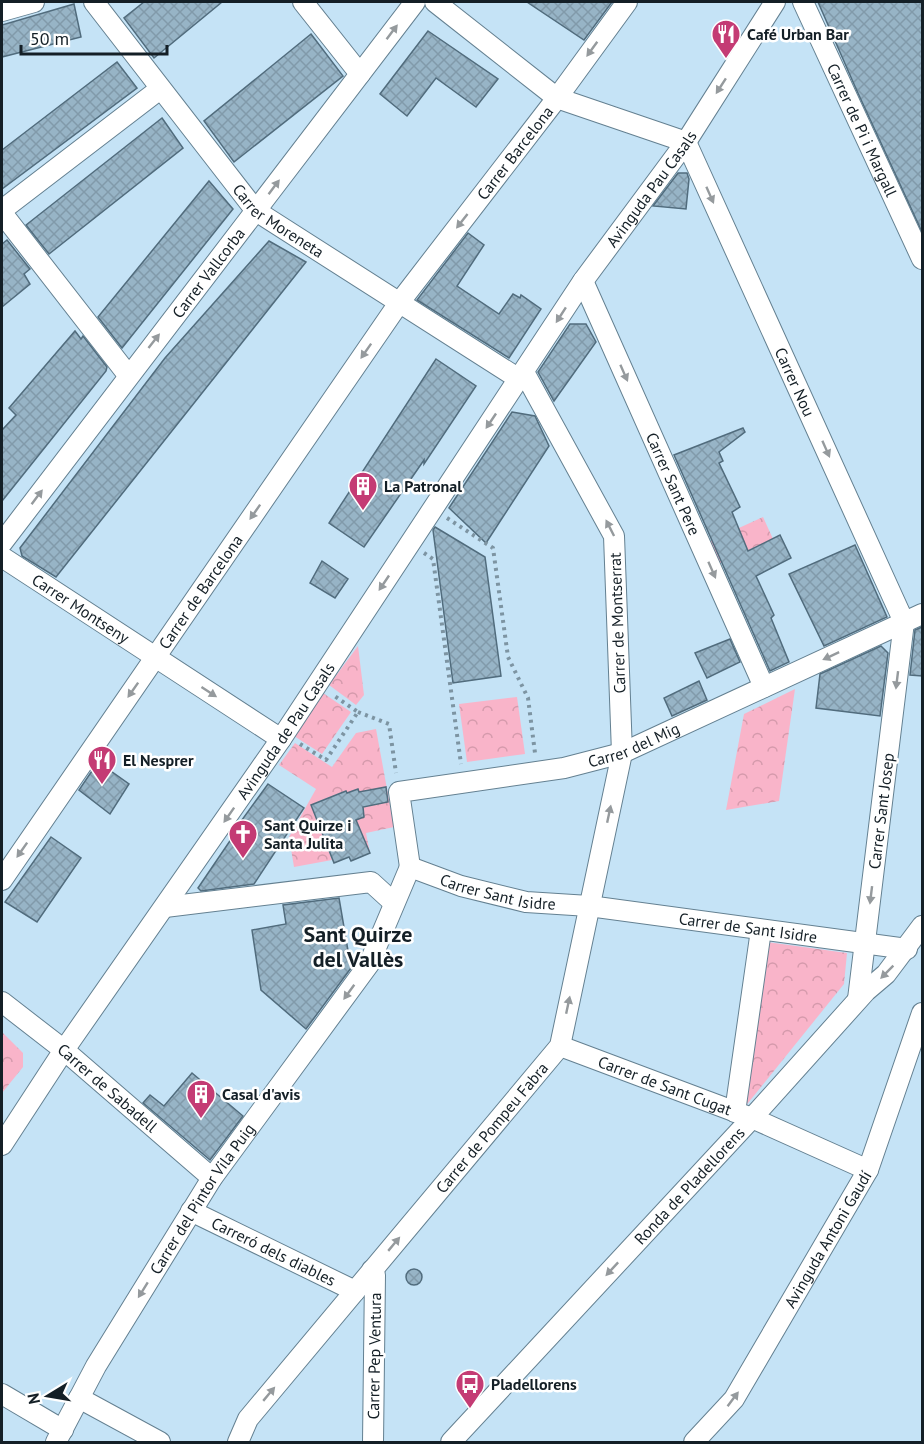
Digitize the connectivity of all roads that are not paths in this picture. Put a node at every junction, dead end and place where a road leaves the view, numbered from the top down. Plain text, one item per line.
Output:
1 (34, 2) edge
2 (94, 2) edge
3 (303, 2) edge
4 (415, 2) edge
5 (435, 2) edge
6 (627, 2) edge
7 (775, 2) edge
8 (803, 2) edge
9 (2, 11) edge
10 (360, 74) junction
11 (160, 90) junction
12 (557, 98) junction
13 (686, 142) junction
14 (256, 211) junction
15 (2, 212) edge
16 (922, 259) edge
17 (583, 281) junction
18 (399, 303) junction
19 (128, 375) junction
20 (521, 375) junction
21 (2, 543) edge
22 (2, 557) edge
23 (922, 614) edge
24 (904, 622) junction
25 (155, 657) junction
26 (764, 687) junction
27 (283, 736) junction
28 (622, 753) junction
29 (410, 867) junction
30 (2, 880) edge
31 (394, 903) junction
32 (589, 906) junction
33 (165, 907) junction
34 (922, 927) edge
35 (761, 930) junction
36 (865, 944) junction
37 (915, 949) edge
38 (858, 999) junction
39 (6, 1012) edge
40 (922, 1013) edge
41 (560, 1046) junction
42 (64, 1050) junction
43 (743, 1115) junction
44 (2, 1145) edge
45 (868, 1170) junction
46 (212, 1178) junction
47 (191, 1211) junction
48 (372, 1270) junction
49 (355, 1291) junction
50 (2, 1395) edge
51 (79, 1398) junction
52 (59, 1436) edge
53 (160, 1443) edge
54 (238, 1443) edge
55 (374, 1443) edge
56 (451, 1443) edge
57 (694, 1443) edge

1 - 9 street
2 - 11 street, Carrer Moreneta
3 - 10 street
10 -> 4 street, Carrer Vallcorba
5 - 12 street
6 -> 12 street, Carrer Barcelona
7 -> 13 street, Avinguda Pau Casals
8 - 16 street, Carrer de Pi i Margall
14 -> 10 street, Carrer Vallcorba
11 - 14 street, Carrer Moreneta
11 - 15 street
12 - 13 street
12 -> 18 street, Carrer Barcelona
13 - 17 street, Avinguda Pau Casals
13 -> 24 street, Carrer Nou
14 - 18 street, Carrer Moreneta
19 -> 14 street, Carrer Vallcorba
15 - 19 street
17 -> 20 street, Avinguda Pau Casals
17 -> 26 street, Carrer Sant Pere
18 - 20 street, Carrer Moreneta
18 -> 25 street, Carrer de Barcelona
21 -> 19 street, Carrer Vallcorba
20 -> 27 street, Avinguda de Pau Casals
28 -> 20 street, Carrer de Montserrat
22 - 25 street, Carrer Montseny
23 - 24 street, Carrer del Mig
24 -> 26 street, Carrer del Mig
24 -> 36 street, Carrer Sant Josep
25 -> 27 street, Carrer Montseny
25 -> 30 street, Carrer de Barcelona
26 - 28 street, Carrer del Mig
27 -> 33 street, Avinguda de Pau Casals
28 - 29 street, Carrer del Mig
32 -> 28 street, Carrer de Pompeu Fabra
29 - 31 street, Carrer del Pintor Vila Puig
29 - 32 street, Carrer Sant Isidre
31 - 33 street
31 -> 46 street, Carrer del Pintor Vila Puig
32 - 35 street, Carrer de Sant Isidre
41 -> 32 street, Carrer de Pompeu Fabra
33 - 42 street, Avinguda de Pau Casals
34 - 37 street, Ronda de Pladellorens
35 - 36 street, Carrer de Sant Isidre
35 - 43 street
36 - 37 street, Carrer de Sant Isidre
36 - 38 street, Carrer Sant Josep
37 -> 38 street, Ronda de Pladellorens
38 - 43 street, Ronda de Pladellorens
39 - 42 street, Carrer de Sabadell
40 - 45 street, Avinguda Antoni Gaudí
41 - 43 street, Carrer de Sant Cugat
48 -> 41 street, Carrer de Pompeu Fabra
42 - 44 street, Avinguda de Pau Casals
42 - 46 street, Carrer de Sabadell
43 - 45 street, Carrer de Sant Cugat
43 -> 56 street, Ronda de Pladellorens
57 -> 45 street, Avinguda Antoni Gaudí
46 - 47 street, Carrer del Pintor Vila Puig
47 - 49 street, Carreró dels diables
47 -> 51 street, Carrer del Pintor Vila Puig
48 - 49 street, Carrer de Pompeu Fabra
48 - 55 street, Carrer Pep Ventura
54 -> 49 street, Carrer de Pompeu Fabra
50 - 52 street
51 - 52 street, Carrer del Pintor Vila Puig
51 - 53 street

